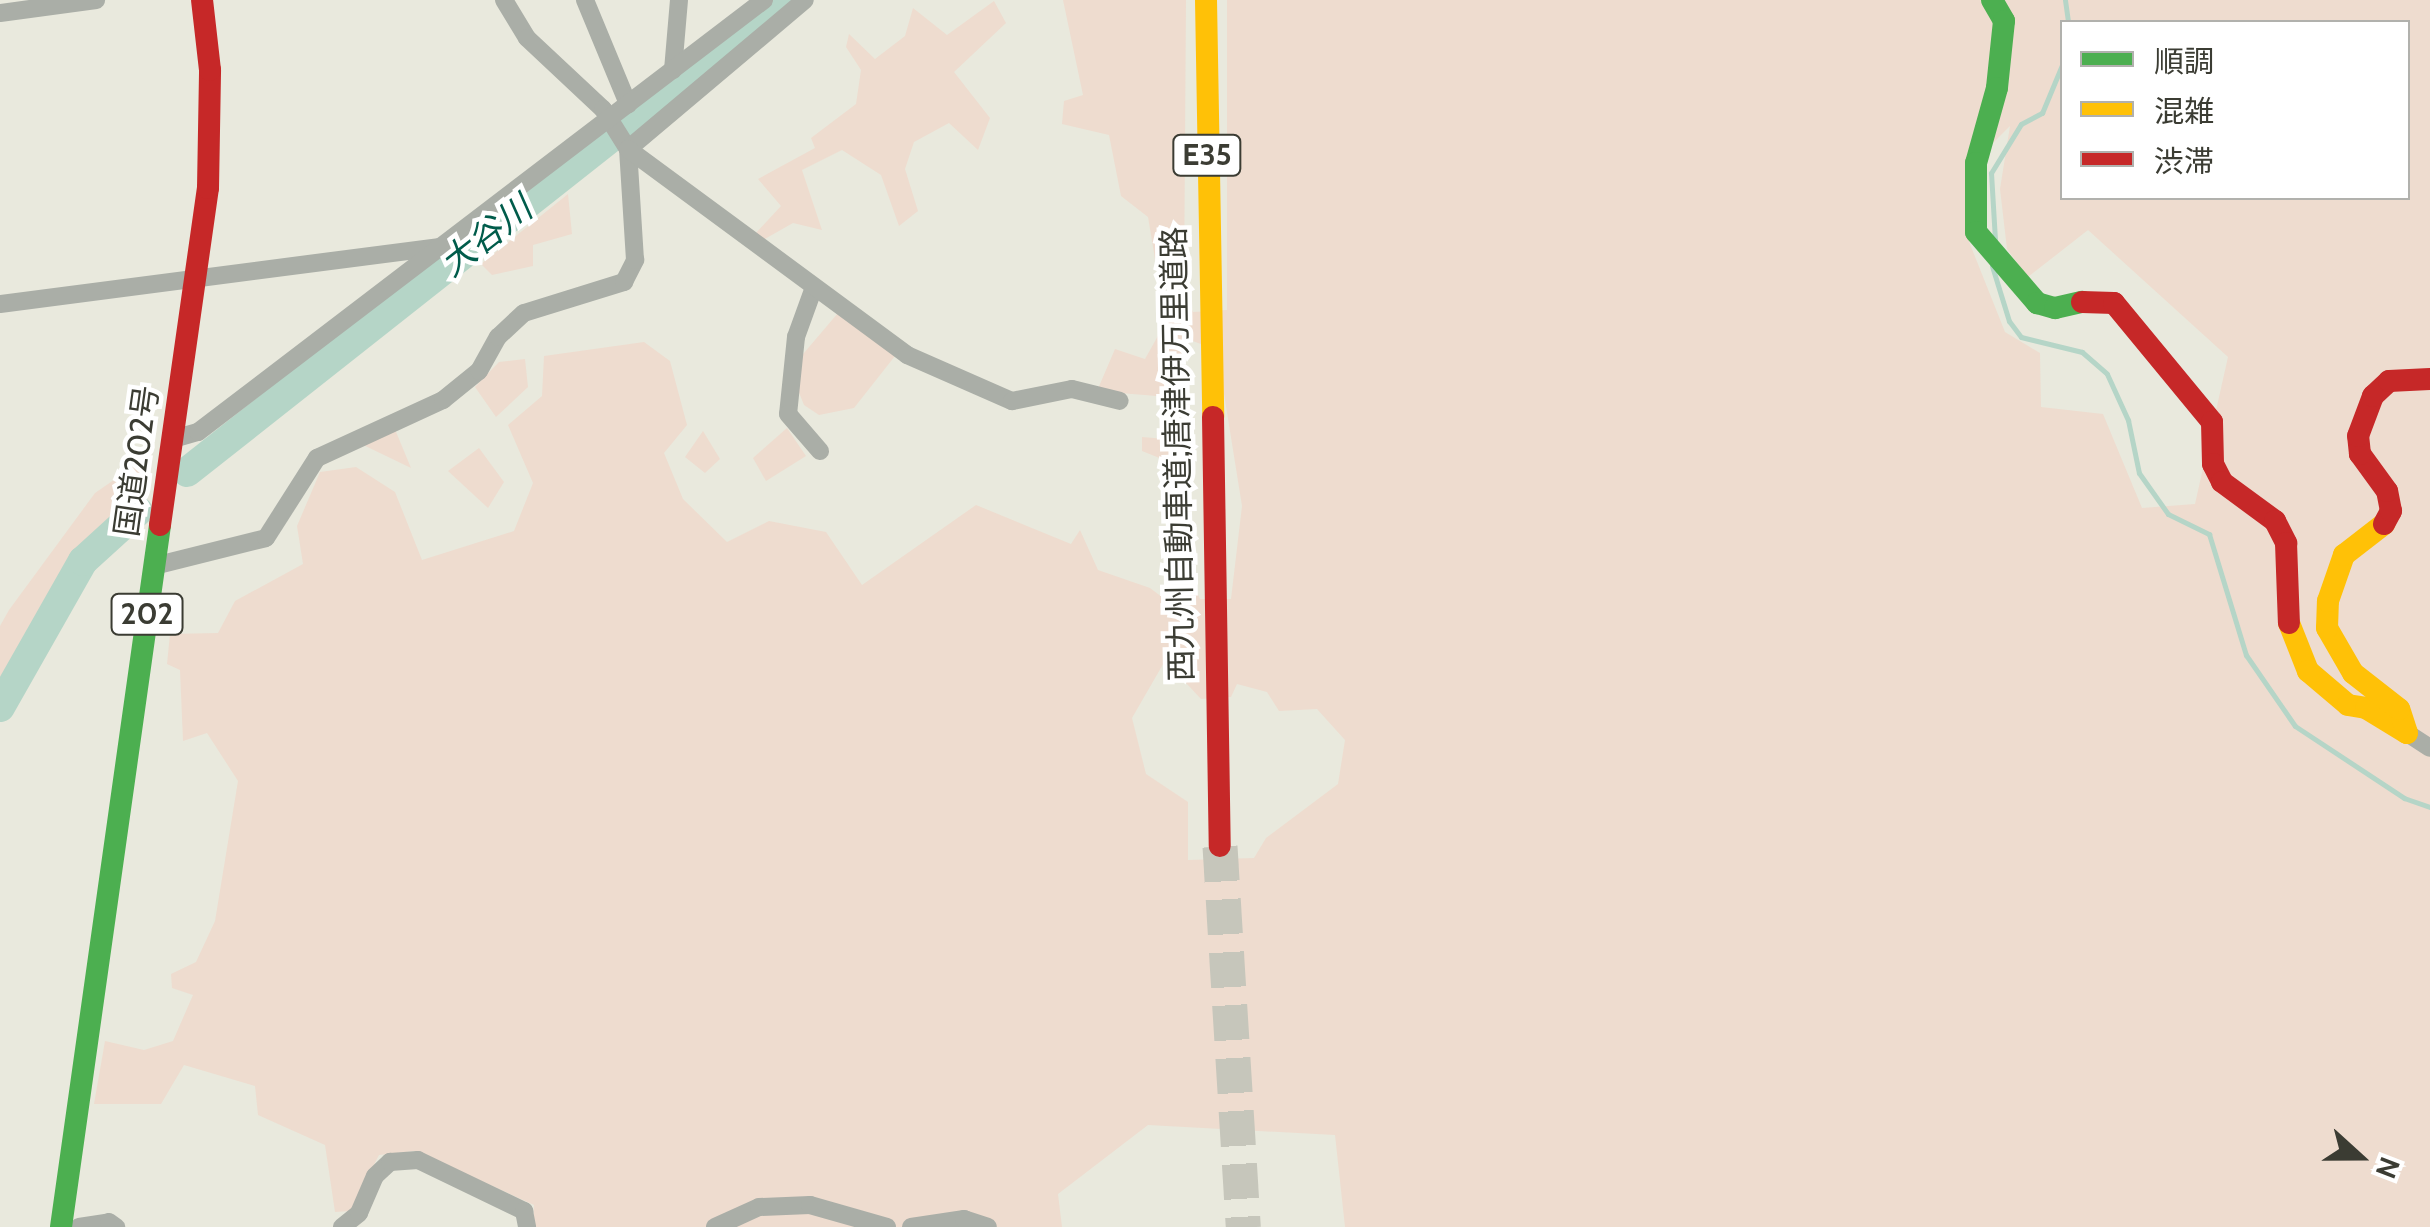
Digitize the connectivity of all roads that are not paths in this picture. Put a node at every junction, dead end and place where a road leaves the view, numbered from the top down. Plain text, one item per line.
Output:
1 (96, 0) edge
2 (202, 0) edge
3 (504, 0) edge
4 (585, 0) edge
5 (679, 0) edge
6 (764, 0) edge
7 (805, 0) edge
8 (1206, 0) edge
9 (1992, 0) edge
10 (0, 14) edge
11 (673, 70) junction
12 (628, 104) junction
13 (608, 124) junction
14 (626, 146) junction
15 (440, 247) junction
16 (196, 276) junction
17 (813, 290) junction
18 (0, 304) edge
19 (2430, 379) edge
20 (1120, 401) dead end
21 (173, 438) junction
22 (820, 450) dead end
23 (154, 566) junction
24 (2407, 733) junction
25 (2430, 748) edge
26 (1220, 846) tunnel mouth
27 (64, 1200) junction
28 (61, 1227) edge
29 (77, 1227) edge
30 (116, 1227) edge
31 (342, 1227) edge
32 (527, 1227) edge
33 (714, 1227) edge
34 (887, 1227) edge
35 (911, 1227) edge
36 (988, 1227) edge

1 - 10 street
2 - 16 main road, 国道202号 / 202
3 - 13 street
4 - 12 street
5 - 11 street
6 - 11 street
7 - 14 street
8 - 26 main road, 西九州自動車道;唐津伊万里道路 / E35
9 - 24 main road
11 - 12 street
12 - 13 street
13 - 14 street
13 - 15 street
14 - 17 street
14 - 23 street
15 - 16 street
15 - 21 street
16 - 18 street
16 - 21 main road, 国道202号 / 202
17 - 20 street
17 - 22 street
19 - 24 main road
21 - 23 main road, 国道202号 / 202
23 - 27 main road, 国道202号 / 202
24 - 25 street
27 - 28 main road, 国道202号 / 202
27 - 29 street
29 - 30 street
31 - 32 street
33 - 34 street
35 - 36 street

